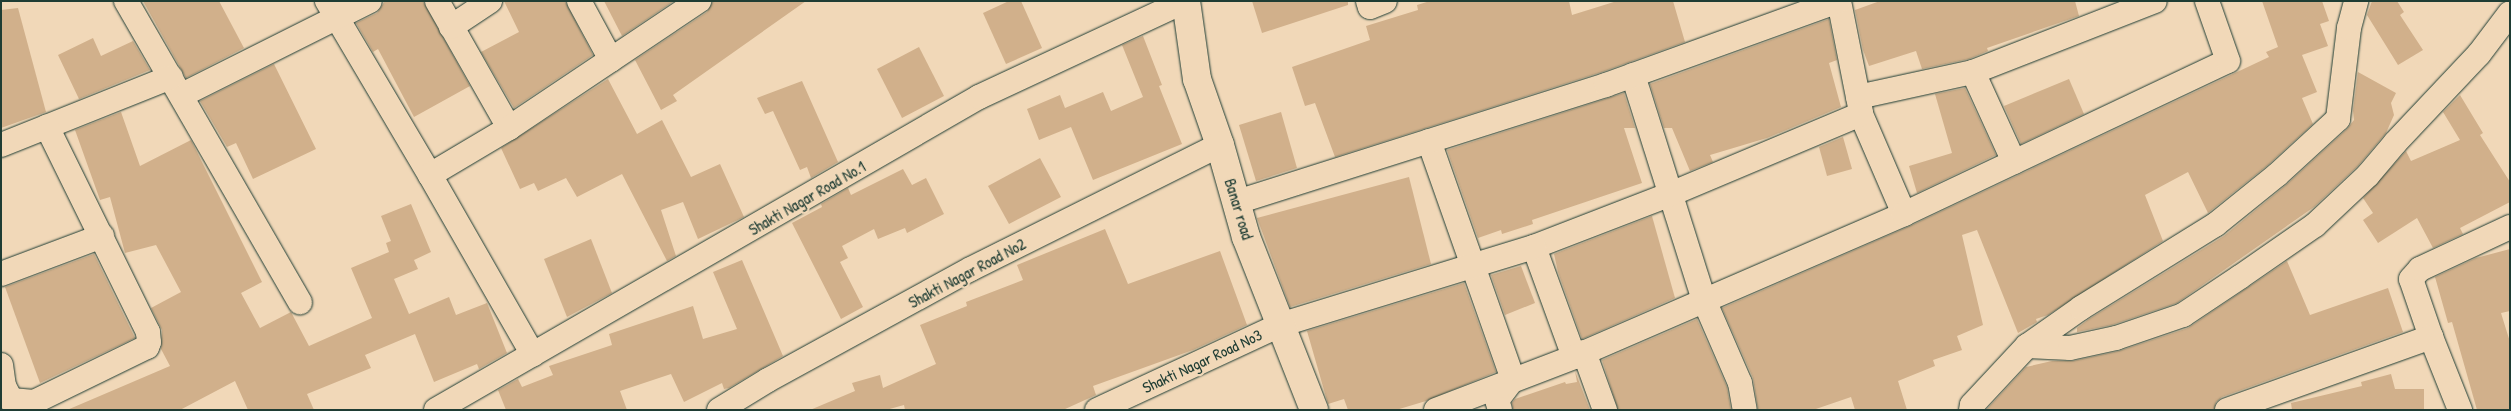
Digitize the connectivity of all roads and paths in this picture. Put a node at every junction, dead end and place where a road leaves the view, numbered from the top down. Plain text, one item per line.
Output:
1 (126, 1) edge
2 (370, 1) edge
3 (437, 1) edge
4 (490, 1) edge
5 (579, 1) edge
6 (699, 1) edge
7 (1186, 1) edge
8 (1368, 1) edge
9 (1385, 1) edge
10 (1838, 1) edge
11 (2155, 1) edge
12 (2207, 1) edge
13 (2356, 1) edge
14 (332, 10) edge
15 (2510, 13) edge
16 (451, 27) junction
17 (611, 60) junction
18 (1973, 72) junction
19 (1633, 75) junction
20 (177, 86) junction
21 (1860, 105) junction
22 (47, 127) junction
23 (509, 128) junction
24 (1429, 141) junction
25 (1, 145) edge
26 (1220, 145) junction
27 (2014, 162) junction
28 (430, 174) junction
29 (1671, 194) junction
30 (1237, 202) junction
31 (1904, 214) junction
32 (2510, 228) edge
33 (102, 236) junction
34 (1534, 247) junction
35 (1472, 267) junction
36 (1, 274) edge
37 (1704, 300) junction
38 (300, 302) dead end
39 (1280, 325) junction
40 (2431, 337) junction
41 (2027, 346) junction
42 (533, 354) junction
43 (1579, 354) junction
44 (1, 365) edge
45 (1513, 379) junction
46 (436, 410) edge
47 (719, 410) edge
48 (1097, 410) edge
49 (1314, 410) edge
50 (1436, 410) edge
51 (1500, 410) edge
52 (1605, 410) edge
53 (1745, 410) edge
54 (1971, 410) edge
55 (2227, 410) edge
56 (2460, 410) edge

1 - 20 street
2 - 14 street
3 - 16 street
4 - 16 street
5 - 17 street
6 - 17 street
7 - 26 street, Banar road
7 - 42 street, Shakti Nagar Road No.1
8 - 9 street
10 - 19 street
10 - 21 street
11 - 18 street, Shakti Nagar Road No3
12 - 27 street
13 - 41 street
14 - 20 street
14 - 28 street
15 - 41 street
16 - 23 street
17 - 23 street
18 - 21 street, Shakti Nagar Road No3
18 - 27 street
19 - 24 street
19 - 29 street
20 - 22 street
20 - 38 street
21 - 29 street, Shakti Nagar Road No3
21 - 31 street
22 - 25 street
22 - 33 street
23 - 28 street
24 - 30 street
24 - 35 street
26 - 30 street, Banar road
26 - 47 street, Shakti Nagar Road No2
27 - 31 street
28 - 42 street
29 - 34 street, Shakti Nagar Road No3
29 - 37 street
30 - 39 street, Banar road
31 - 37 street
32 - 40 street
33 - 36 street
33 - 44 street
34 - 35 street, Shakti Nagar Road No3
34 - 43 street
35 - 39 street, Shakti Nagar Road No3
35 - 45 street
37 - 43 street
37 - 53 street
39 - 48 street, Shakti Nagar Road No3
39 - 49 street, Banar road
40 - 55 street
40 - 56 street
41 - 54 street
42 - 46 street, Shakti Nagar Road No.1
43 - 45 street
43 - 52 street
45 - 50 street
45 - 51 street

